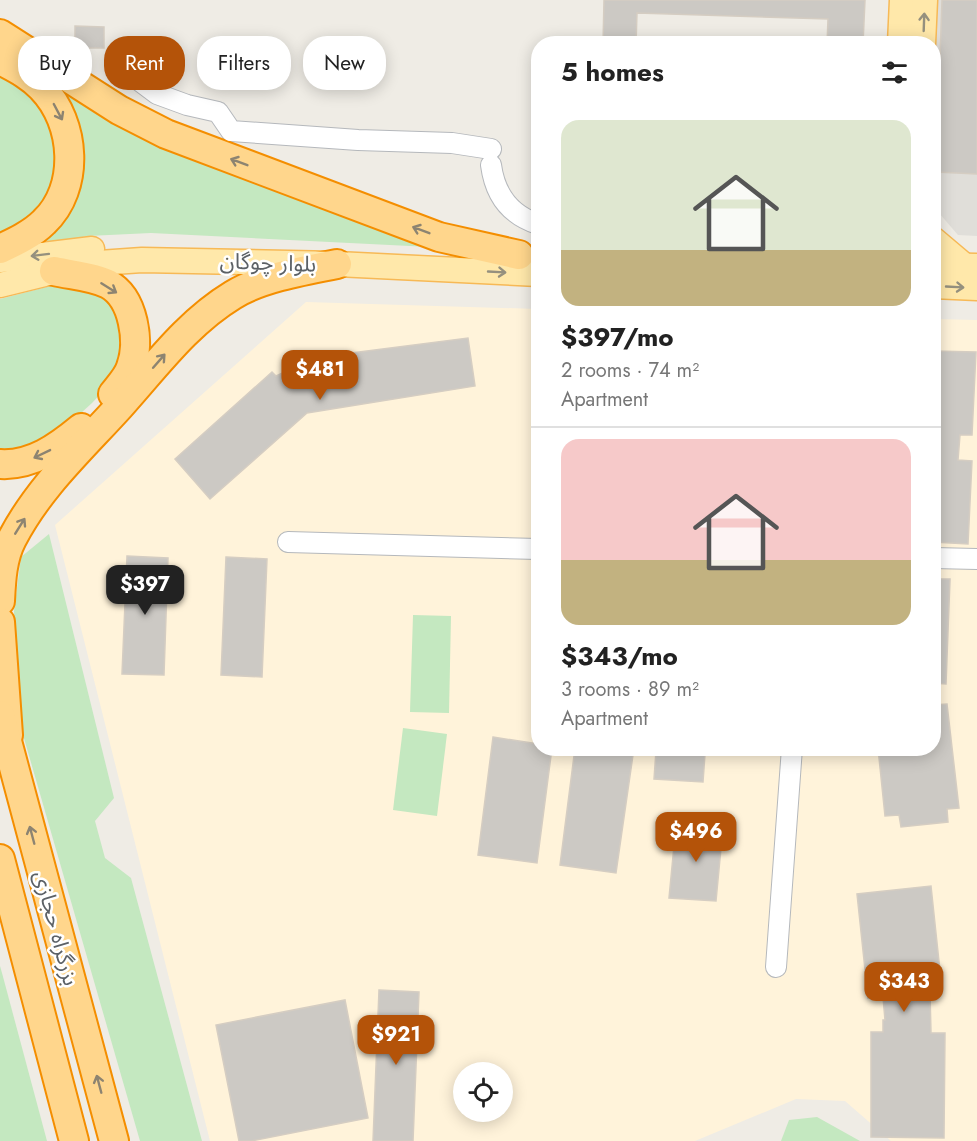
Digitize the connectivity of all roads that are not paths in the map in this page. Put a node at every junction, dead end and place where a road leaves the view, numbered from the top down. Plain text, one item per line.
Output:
1 (902, 0) edge
2 (925, 0) edge
3 (0, 34) edge
4 (900, 36) edge
5 (923, 36) edge
6 (0, 60) edge
7 (152, 90) edge
8 (531, 221) edge
9 (941, 244) edge
10 (0, 249) edge
11 (0, 260) edge
12 (531, 262) edge
13 (531, 262) edge
14 (531, 262) edge
15 (337, 264) junction
16 (941, 265) edge
17 (971, 266) edge
18 (54, 271) junction
19 (0, 285) edge
20 (941, 286) edge
21 (977, 288) edge
22 (0, 464) edge
23 (288, 542) dead end
24 (531, 549) edge
25 (941, 558) edge
26 (977, 559) edge
27 (0, 601) edge
28 (0, 622) edge
29 (0, 715) edge
30 (9, 749) junction
31 (791, 756) edge
32 (0, 859) edge
33 (0, 928) edge
34 (776, 967) dead end
35 (61, 1088) junction
36 (74, 1141) edge
37 (114, 1141) edge

1 - 4 main road
5 -> 2 main road
12 -> 3 highway
6 -> 10 highway
7 - 8 street
9 - 17 main road
13 -> 11 main road, بلوار چوگان
15 -> 14 main road, بلوار چوگان
15 - 18 main road, بلوار چوگان
27 -> 15 highway
16 - 17 main road
18 - 19 main road, بلوار چوگان
18 -> 22 highway
20 -> 21 main road
23 - 24 street
25 - 26 street
28 - 30 highway
29 - 30 highway, بزرگراه حجازی
37 -> 30 highway, بزرگراه حجازی
31 - 34 street
32 - 35 highway, بزرگراه حجازی
33 - 35 highway
35 - 36 highway, بزرگراه حجازی

